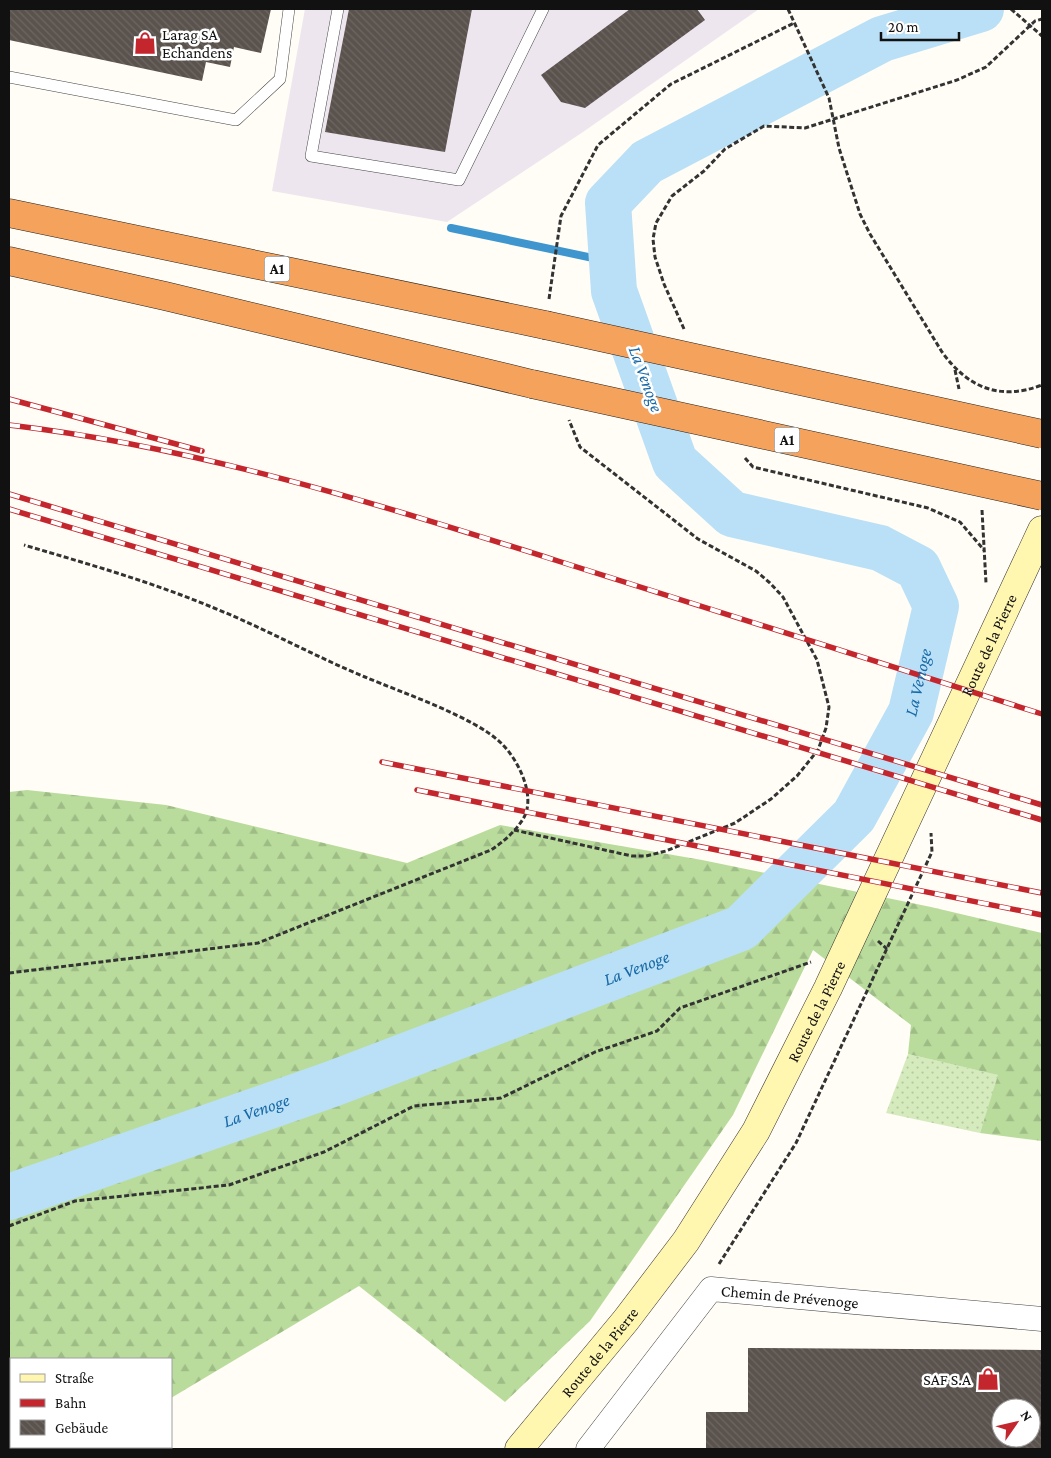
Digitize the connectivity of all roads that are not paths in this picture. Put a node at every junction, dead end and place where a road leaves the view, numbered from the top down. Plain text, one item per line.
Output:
1 (289, 9) edge
2 (338, 9) edge
3 (543, 9) edge
4 (9, 77) edge
5 (9, 213) edge
6 (9, 261) edge
7 (1042, 434) edge
8 (1042, 496) edge
9 (1042, 530) edge
10 (1042, 1319) edge
11 (519, 1449) edge
12 (588, 1449) edge

1 - 4 lane
2 - 3 lane
5 - 7 highway, A1, bridge
6 - 8 highway, A1, bridge
9 - 11 main road, Route de la Pierre
10 - 12 street, Chemin de Prévenoge

